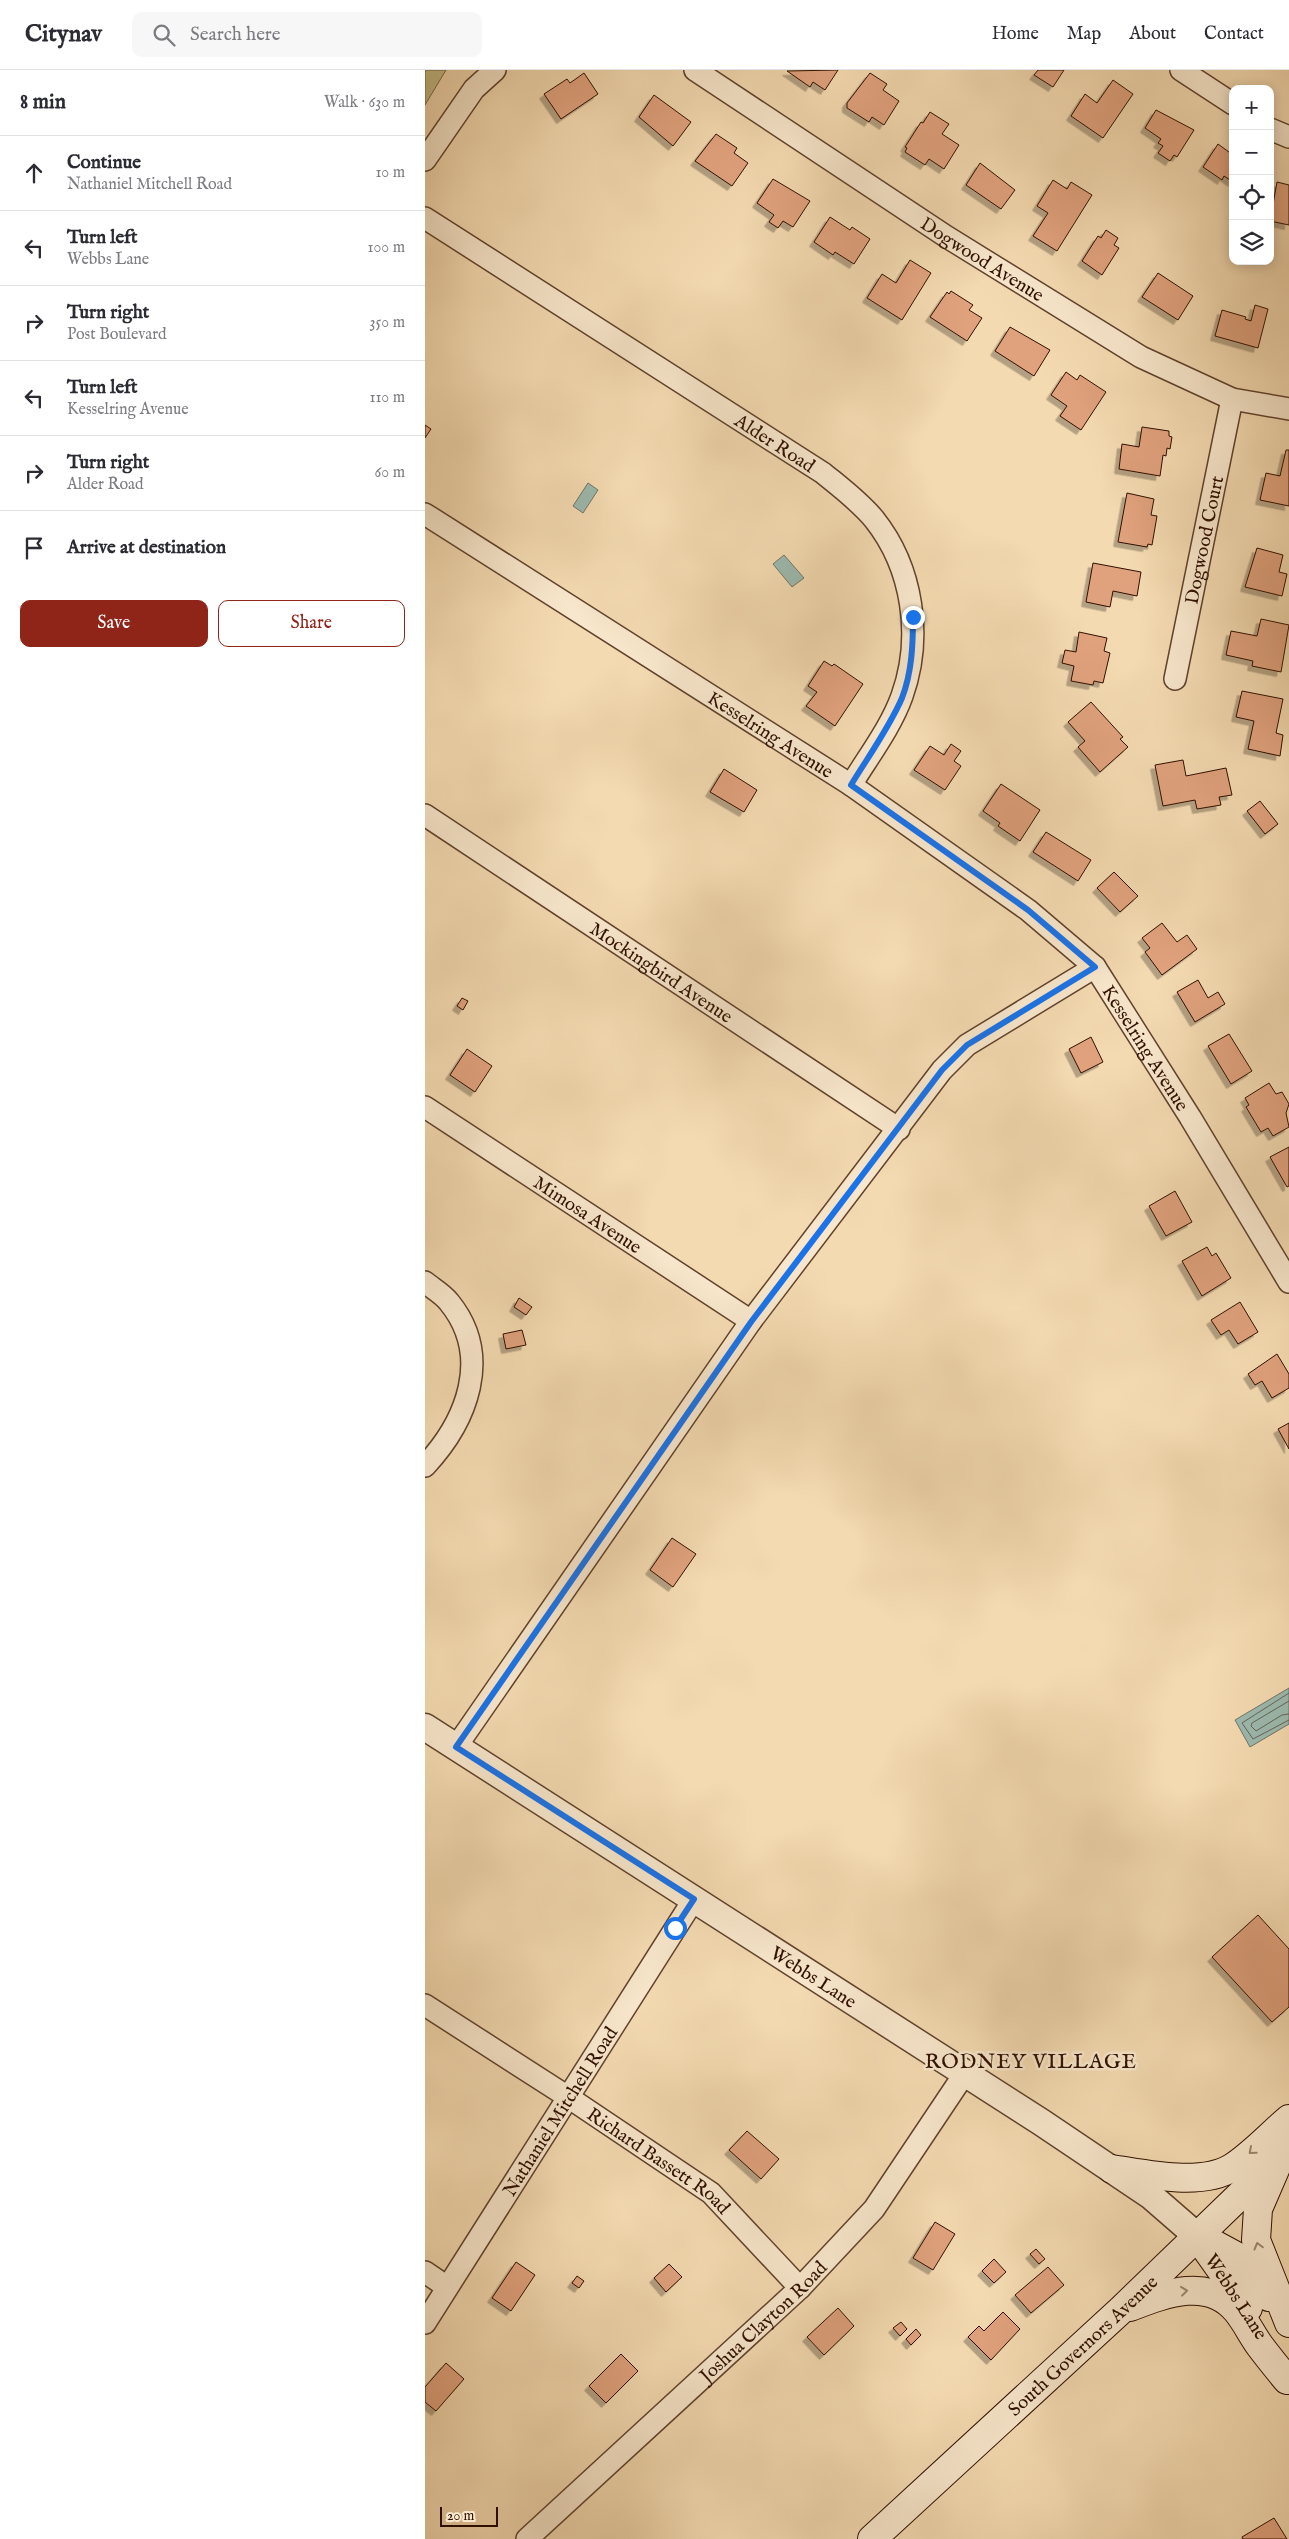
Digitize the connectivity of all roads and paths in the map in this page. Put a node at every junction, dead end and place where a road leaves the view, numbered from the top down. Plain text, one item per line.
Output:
1 (495, 70) edge
2 (695, 70) edge
3 (1181, 70) edge
4 (1229, 101) edge
5 (1272, 130) edge
6 (1289, 137) edge
7 (425, 160) edge
8 (425, 218) edge
9 (1232, 399) junction
10 (1289, 409) edge
11 (425, 514) edge
12 (1175, 679) dead end
13 (851, 785) junction
14 (425, 815) edge
15 (1095, 967) junction
16 (425, 1107) edge
17 (899, 1129) junction
18 (425, 1282) edge
19 (1289, 1282) edge
20 (751, 1322) junction
21 (425, 1466) edge
22 (425, 1728) edge
23 (456, 1747) junction
24 (694, 1899) junction
25 (425, 2005) edge
26 (965, 2073) junction
27 (568, 2097) junction
28 (1289, 2119) edge
29 (1285, 2152) edge
30 (1111, 2169) junction
31 (1197, 2236) junction
32 (425, 2272) edge
33 (447, 2286) junction
34 (800, 2288) junction
35 (1121, 2310) junction
36 (425, 2323) edge
37 (1289, 2325) edge
38 (1288, 2381) edge
39 (527, 2539) edge
40 (871, 2539) edge

1 - 7 street
2 - 9 street, Dogwood Avenue
3 - 4 street
5 - 6 street
8 - 13 street, Alder Road
9 - 10 street, Dogwood Avenue
9 - 12 street, Dogwood Court
11 - 13 street, Kesselring Avenue
13 - 15 street, Kesselring Avenue
14 - 17 street, Mockingbird Avenue
15 - 17 street
15 - 19 street, Kesselring Avenue
16 - 20 street, Mimosa Avenue
17 - 20 street
18 - 21 street
20 - 23 street
22 - 23 street, Webbs Lane
23 - 24 street, Webbs Lane
24 - 26 street, Webbs Lane
24 - 27 street, Nathaniel Mitchell Road
25 - 27 street, Richard Bassett Road
26 - 30 street, Webbs Lane
26 - 34 street, Joshua Clayton Road
27 - 33 street, Nathaniel Mitchell Road
27 - 34 street, Richard Bassett Road
28 -> 30 main road
29 - 31 main road, South Governors Avenue
37 -> 29 main road
30 - 31 street, Webbs Lane
31 - 35 main road, South Governors Avenue
31 - 37 main road, Webbs Lane
31 - 38 main road, Webbs Lane
32 - 33 street
33 - 36 street, Nathaniel Mitchell Road
34 - 39 street, Joshua Clayton Road
35 -> 38 main road
35 - 40 main road, South Governors Avenue

